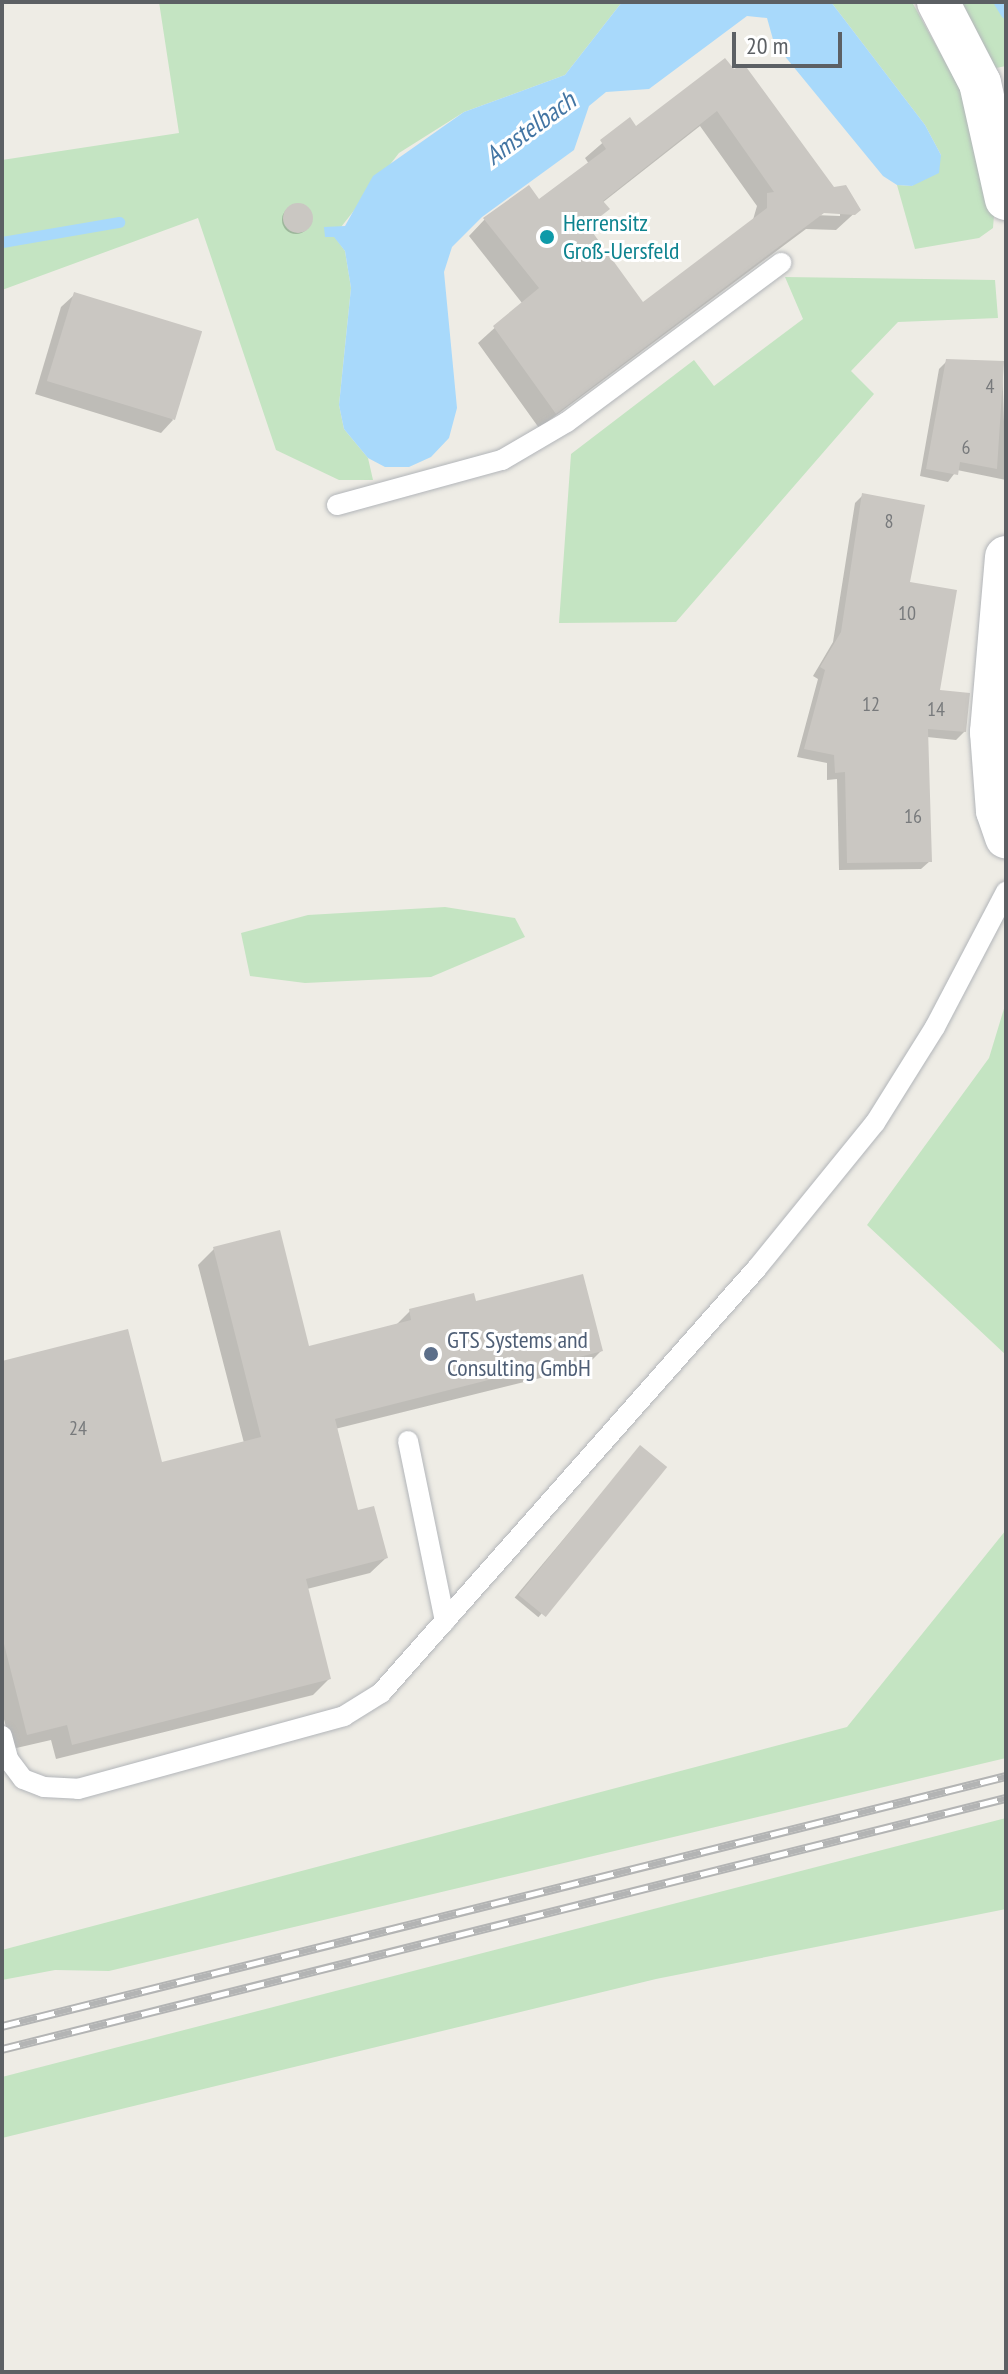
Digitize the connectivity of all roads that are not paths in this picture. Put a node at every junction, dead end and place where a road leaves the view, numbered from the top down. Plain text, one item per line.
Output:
1 (938, 2) edge
2 (1006, 199) edge
3 (781, 263) dead end
4 (337, 505) dead end
5 (1006, 557) edge
6 (1006, 837) edge
7 (1006, 892) edge
8 (408, 1441) dead end
9 (445, 1621) junction
10 (2, 1736) edge

1 - 2 street
3 - 4 lane
5 - 6 street
7 - 9 lane
8 - 9 lane
9 - 10 lane

